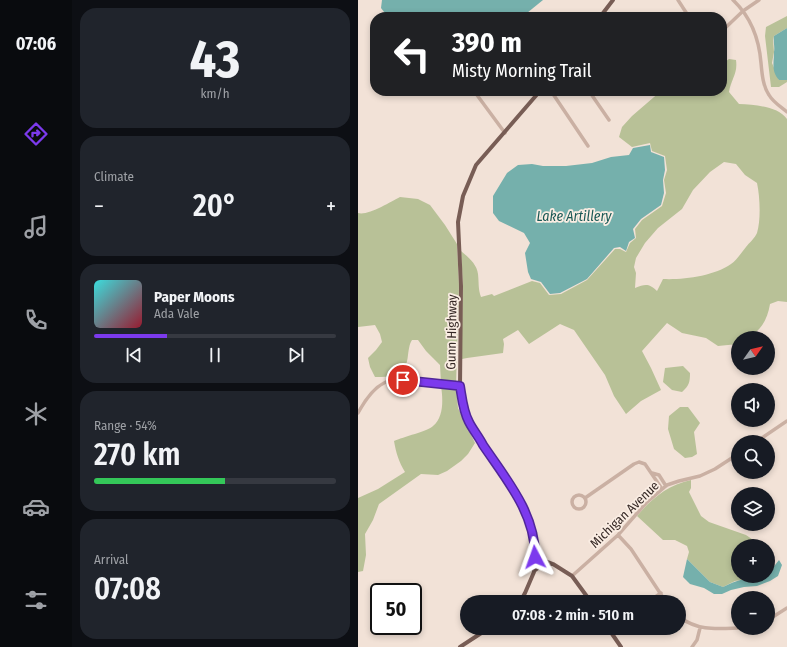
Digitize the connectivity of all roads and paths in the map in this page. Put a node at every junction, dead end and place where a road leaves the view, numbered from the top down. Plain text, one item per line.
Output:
1 (613, 0) edge
2 (678, 0) edge
3 (733, 0) edge
4 (759, 0) edge
5 (743, 11) junction
6 (604, 12) edge
7 (686, 12) edge
8 (727, 26) edge
9 (478, 96) edge
10 (536, 96) edge
11 (554, 96) edge
12 (592, 96) edge
13 (787, 112) edge
14 (609, 120) dead end
15 (505, 133) junction
16 (588, 146) dead end
17 (460, 386) junction
18 (358, 413) edge
19 (787, 420) edge
20 (766, 435) edge
21 (731, 459) edge
22 (651, 472) junction
23 (666, 486) junction
24 (662, 489) junction
25 (585, 498) junction
26 (618, 535) junction
27 (535, 557) junction
28 (553, 564) junction
29 (534, 572) junction
30 (572, 576) junction
31 (661, 594) edge
32 (524, 595) edge
33 (586, 595) edge
34 (787, 608) edge
35 (775, 616) edge
36 (686, 622) edge
37 (700, 628) junction
38 (731, 628) edge
39 (478, 635) edge
40 (613, 635) edge
41 (460, 647) edge
42 (621, 647) edge
43 (692, 647) edge

1 - 6 main road
2 - 7 street
3 - 5 street
4 - 5 street
5 - 8 street
5 - 13 street
9 - 15 street
10 - 15 main road, Gunn Highway
11 - 16 street
12 - 14 street
15 - 17 main road, Gunn Highway
17 - 18 street
17 - 27 main road, Gunn Highway
19 - 20 street
21 - 23 street, Michigan Avenue
22 - 23 street
22 - 24 street
22 - 25 street
23 - 24 street, Michigan Avenue
24 - 26 street, Michigan Avenue
25 - 25 street
26 - 30 street, Michigan Avenue
26 - 31 street
27 - 28 main road
27 - 29 main road, Gunn Highway
28 - 29 main road
28 - 30 main road
29 - 32 main road, Gunn Highway
30 - 33 main road
34 - 35 street
36 - 37 street
37 - 38 street
37 - 43 street
39 - 41 main road
40 - 42 main road

